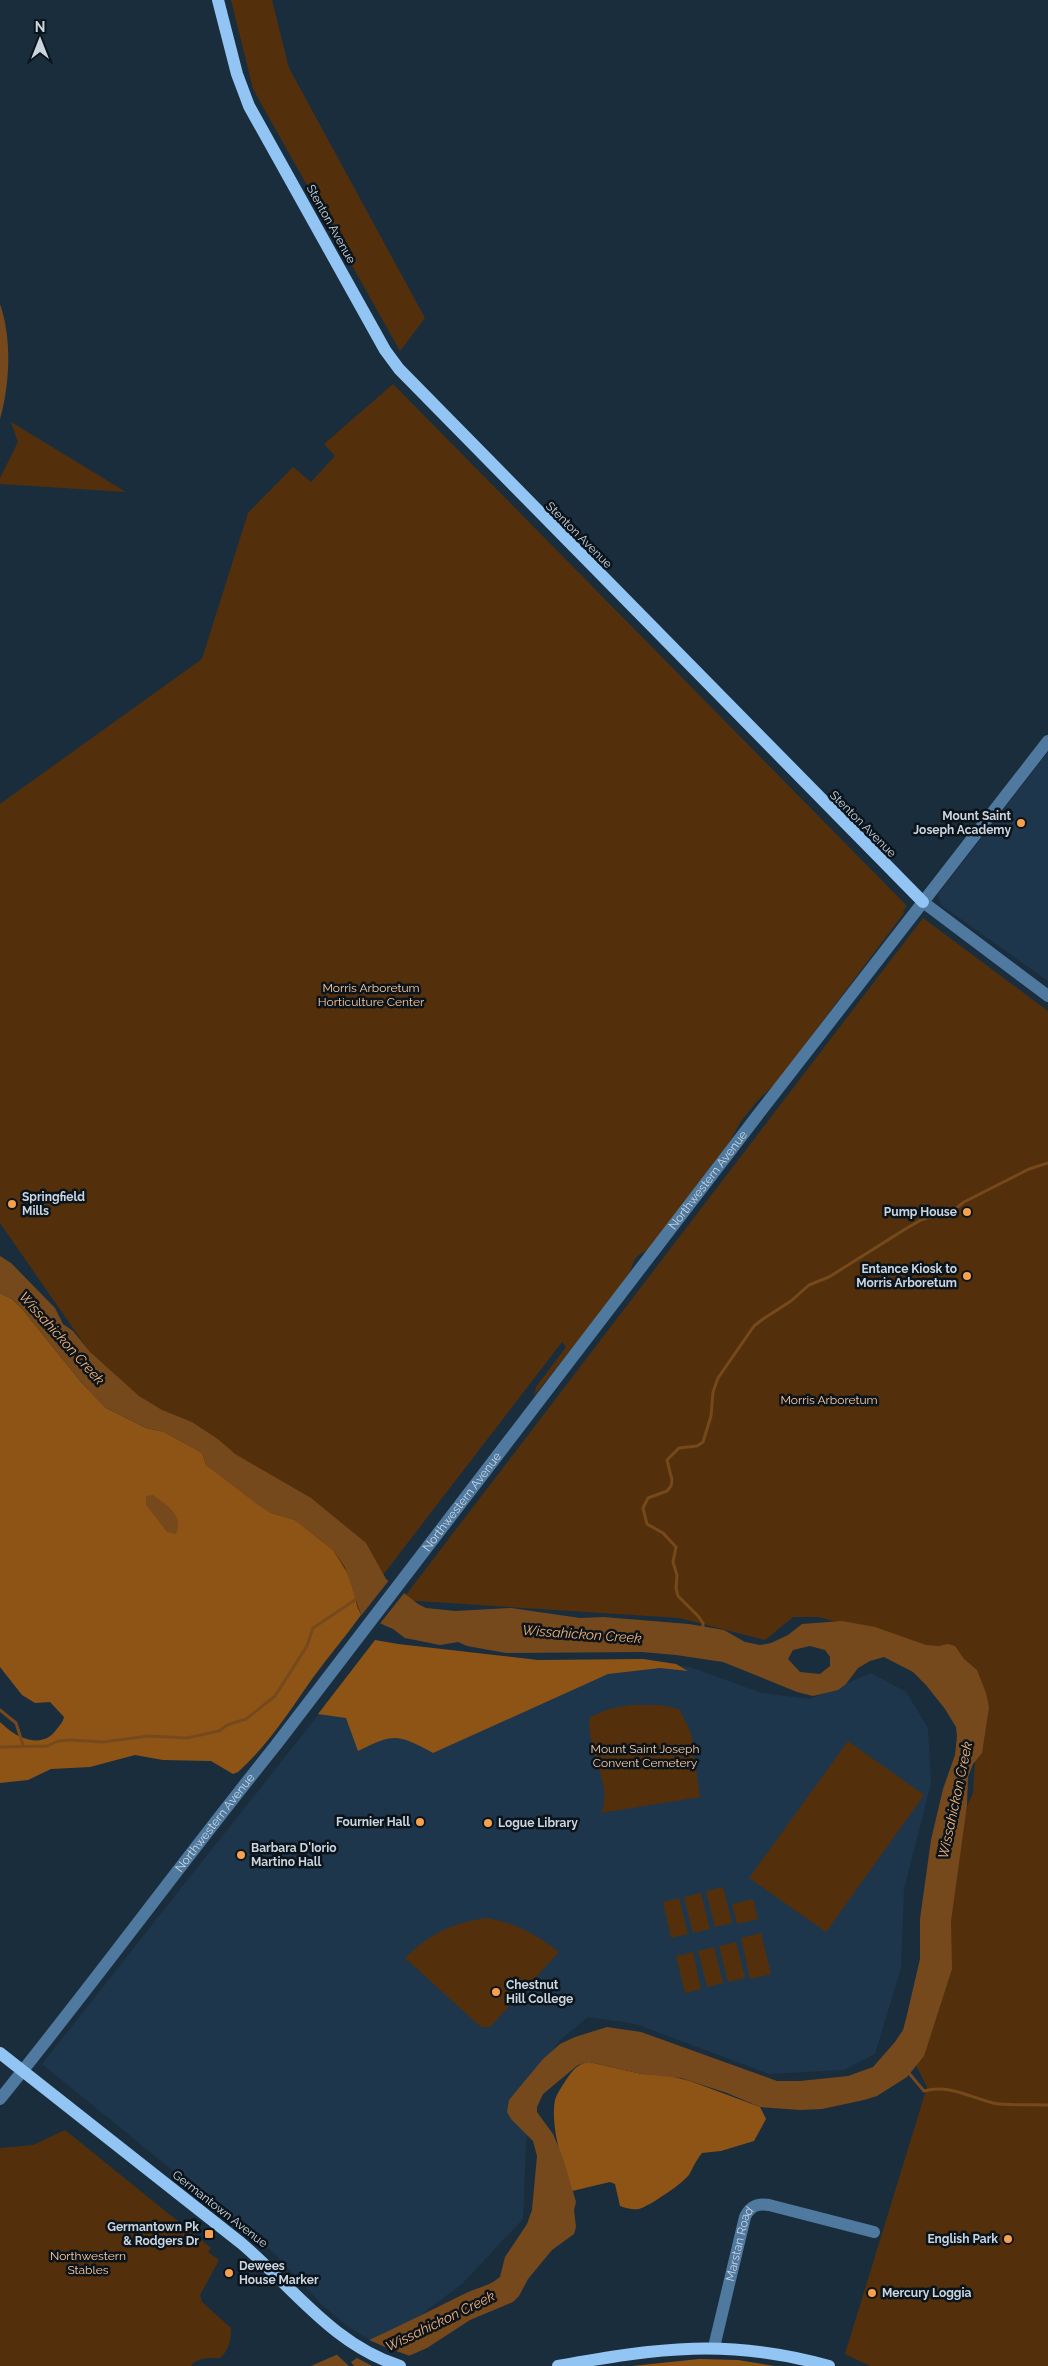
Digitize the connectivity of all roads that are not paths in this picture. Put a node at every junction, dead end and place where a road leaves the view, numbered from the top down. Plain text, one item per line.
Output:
1 (218, 0) edge
2 (1048, 741) edge
3 (922, 902) junction
4 (1048, 996) edge
5 (0, 2053) edge
6 (22, 2071) junction
7 (0, 2099) edge
8 (874, 2232) dead end
9 (714, 2347) junction
10 (400, 2366) edge
11 (558, 2366) edge
12 (829, 2366) edge

1 - 3 main road, Stenton Avenue
2 - 3 street, Northwestern Avenue
3 - 4 street, Stenton Avenue
3 - 6 street, Northwestern Avenue
5 - 6 main road, Germantown Avenue
6 - 7 street, Northwestern Avenue
6 - 10 main road, Germantown Avenue
8 - 9 street, Marstan Road
9 - 11 main road
9 - 12 main road

